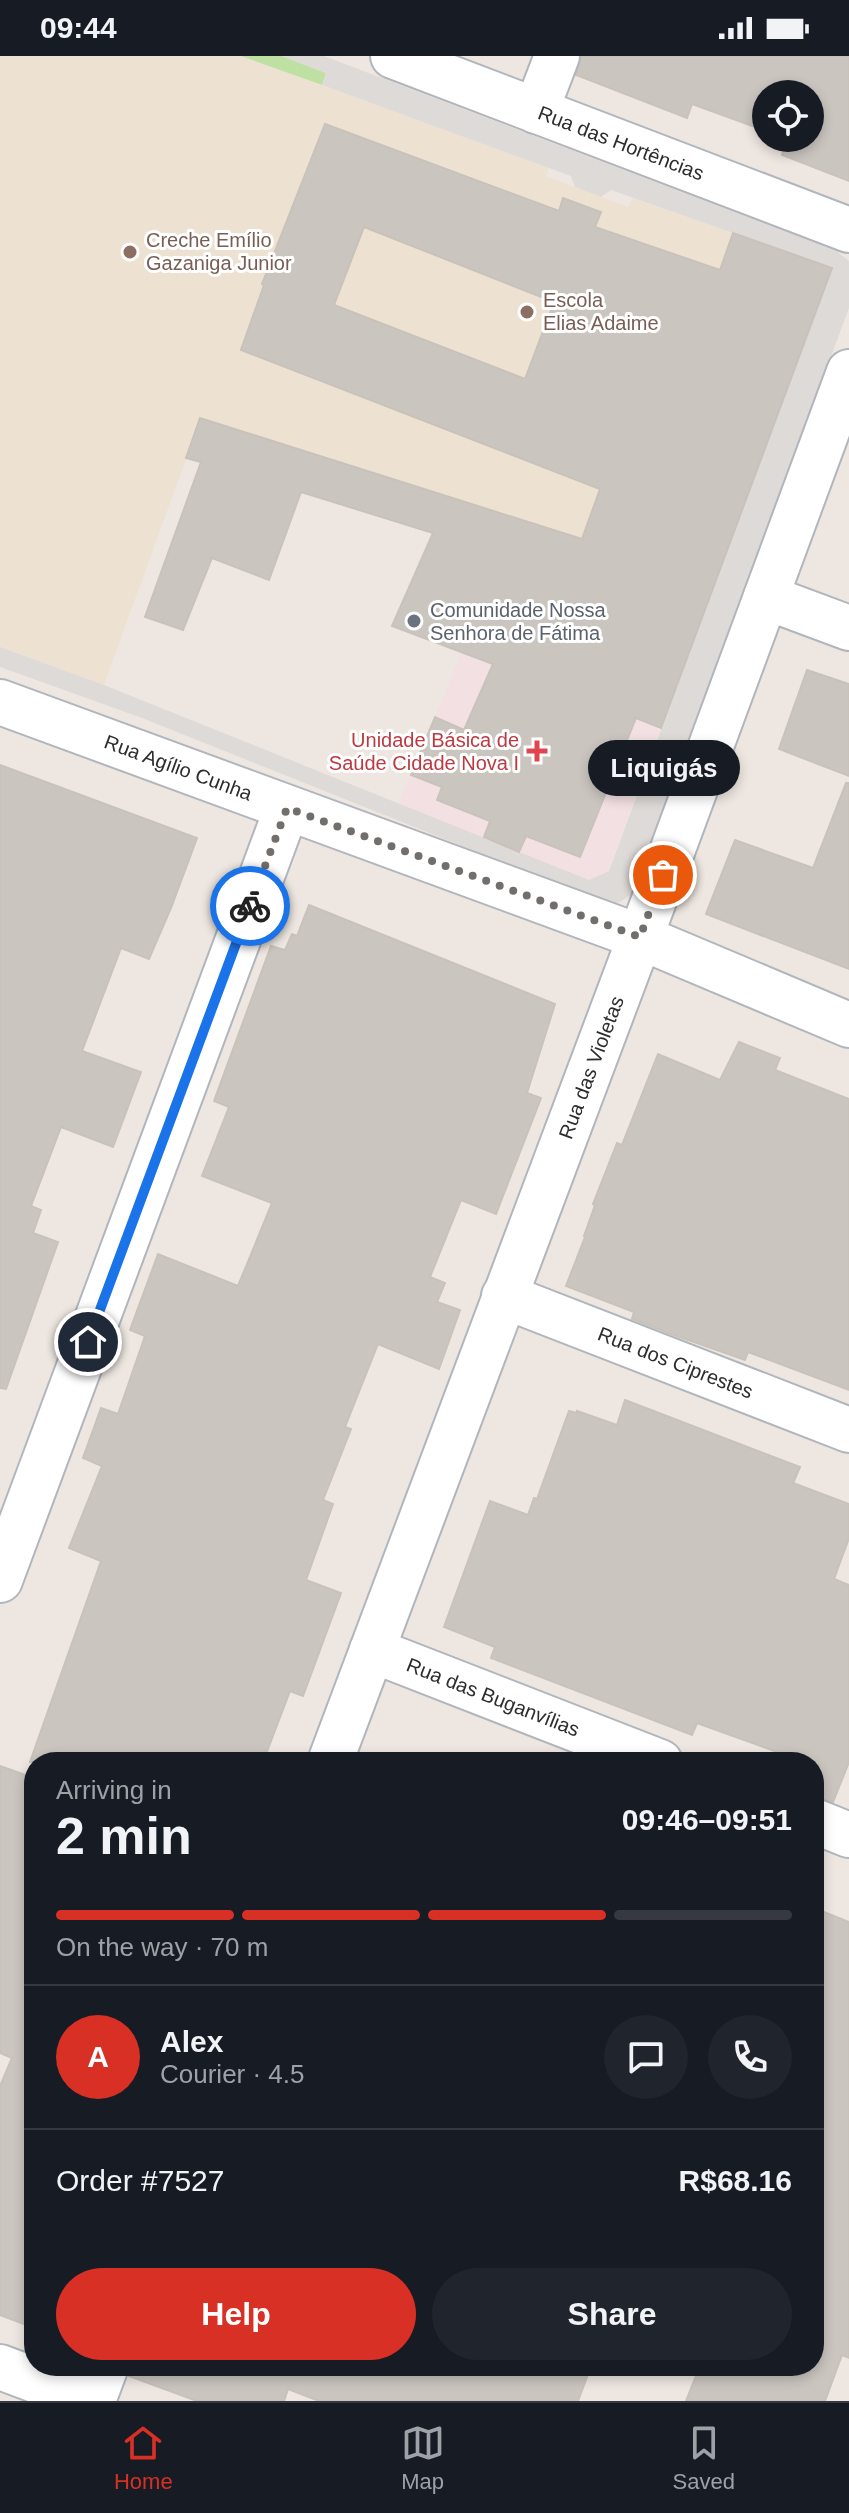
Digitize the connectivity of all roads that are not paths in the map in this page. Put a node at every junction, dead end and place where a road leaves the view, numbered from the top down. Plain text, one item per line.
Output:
1 (393, 56) edge
2 (557, 56) edge
3 (536, 111) junction
4 (849, 230) edge
5 (849, 372) edge
6 (766, 597) junction
7 (849, 628) edge
8 (0, 702) edge
9 (287, 808) junction
10 (640, 937) junction
11 (849, 1025) edge
12 (504, 1296) junction
13 (849, 1430) edge
14 (0, 1580) edge
15 (372, 1650) junction
16 (334, 1752) edge
17 (634, 1752) edge
18 (824, 1825) edge
19 (849, 1835) edge
20 (0, 2367) edge
21 (24, 2376) edge
22 (24, 2376) edge
23 (102, 2376) edge
24 (92, 2401) edge

1 - 3 street, Rua das Hortências
2 - 3 street
3 - 4 street, Rua das Hortências
5 - 6 street, Rua das Violetas
6 - 7 street
6 - 10 street, Rua das Violetas
8 - 9 street, Rua Agílio Cunha
9 - 10 street, Rua Agílio Cunha
9 - 14 street
10 - 11 street, Rua Agílio Cunha
10 - 12 street, Rua das Violetas
12 - 13 street, Rua dos Ciprestes
12 - 15 street, Rua das Violetas
15 - 16 street, Rua das Violetas
15 - 17 street, Rua das Buganvílias
18 - 19 street
20 - 21 street
22 - 24 street
23 - 24 street

